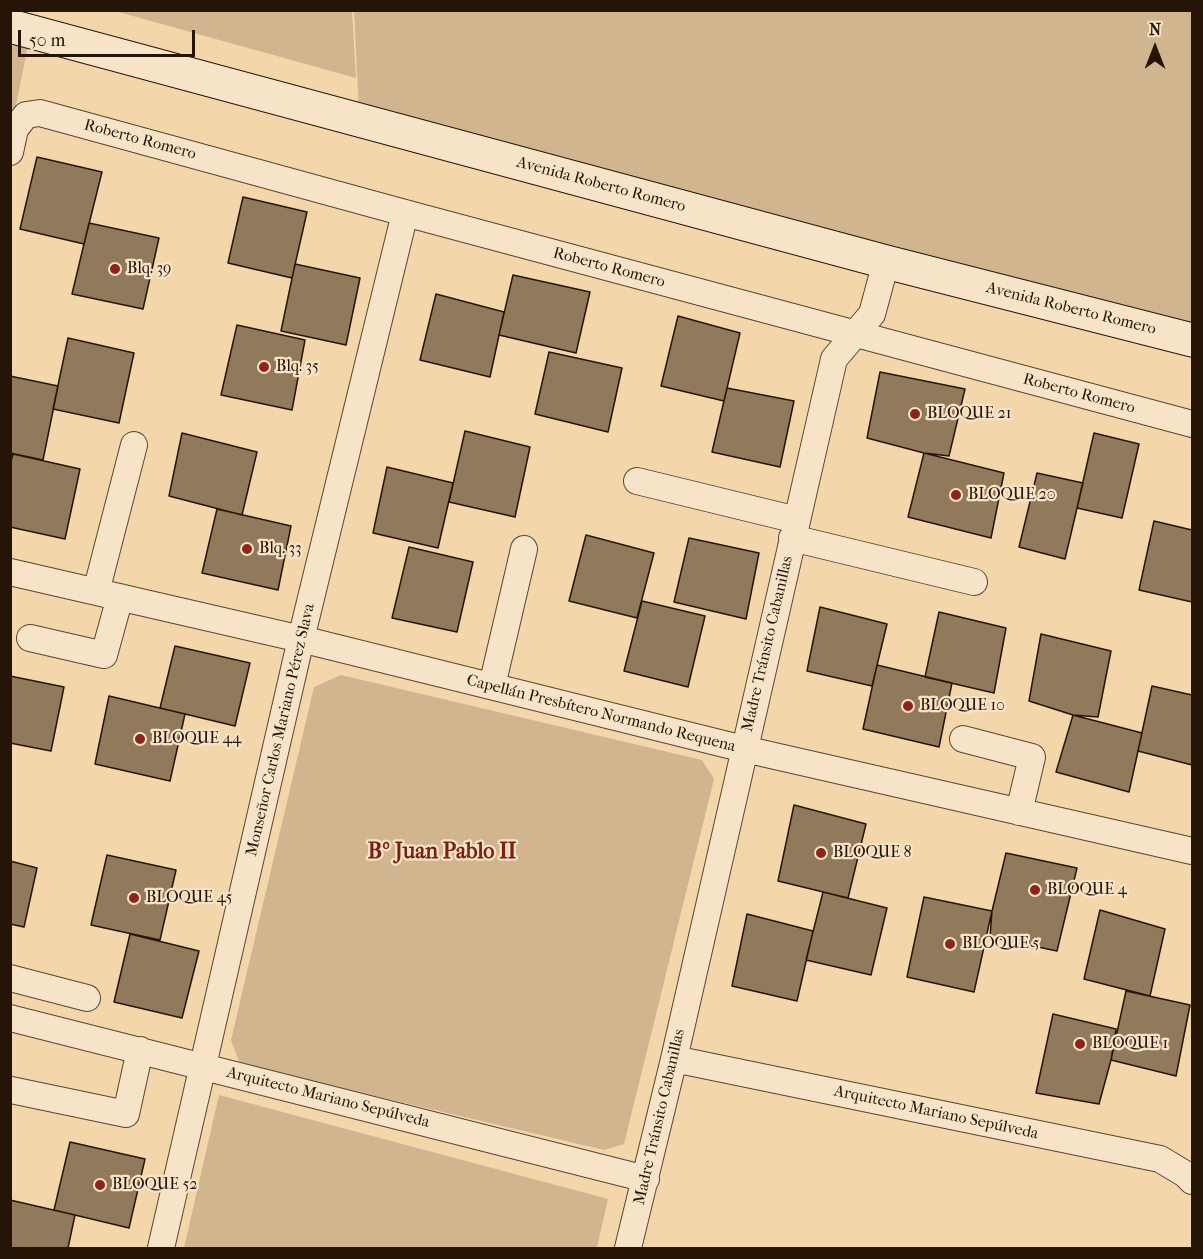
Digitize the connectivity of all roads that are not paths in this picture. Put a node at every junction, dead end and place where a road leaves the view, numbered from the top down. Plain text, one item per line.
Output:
1 (10, 26) edge
2 (10, 152) edge
3 (405, 213) junction
4 (886, 262) junction
5 (855, 334) junction
6 (1192, 340) edge
7 (1192, 424) edge
8 (134, 445) dead end
9 (638, 481) dead end
10 (794, 529) junction
11 (524, 549) dead end
12 (10, 572) edge
13 (974, 582) dead end
14 (108, 595) junction
15 (30, 638) dead end
16 (301, 639) junction
17 (492, 686) junction
18 (963, 739) dead end
19 (744, 749) junction
20 (1019, 812) junction
21 (1192, 851) edge
22 (16, 979) edge
23 (87, 998) dead end
24 (11, 1018) edge
25 (140, 1050) junction
26 (674, 1059) junction
27 (204, 1066) junction
28 (11, 1090) edge
29 (1192, 1157) edge
30 (1160, 1159) junction
31 (646, 1179) junction
32 (1192, 1181) edge
33 (161, 1248) edge
34 (628, 1248) edge

1 - 4 main road, Avenida Roberto Romero
2 - 3 street, Roberto Romero
3 - 5 street, Roberto Romero
3 - 16 street, Monseñor Carlos Mariano Pérez Slava
4 - 5 street, Madre Tránsito Cabanillas
4 - 6 main road, Avenida Roberto Romero
5 - 7 street, Roberto Romero
5 - 10 street, Madre Tránsito Cabanillas
8 - 14 street
9 - 10 street
10 - 13 street
10 - 19 street, Madre Tránsito Cabanillas
11 - 17 street
12 - 14 street, Capellán Presbítero Normando Requena
14 - 15 street
14 - 16 street, Capellán Presbítero Normando Requena
16 - 17 street, Capellán Presbítero Normando Requena
16 - 27 street, Monseñor Carlos Mariano Pérez Slava
17 - 19 street, Capellán Presbítero Normando Requena
18 - 20 street
19 - 20 street, Capellán Presbítero Normando Requena
19 - 26 street, Madre Tránsito Cabanillas
20 - 21 street, Capellán Presbítero Normando Requena
22 - 23 street
22 - 24 street
24 - 25 street, Arquitecto Mariano Sepúlveda
25 - 27 street, Arquitecto Mariano Sepúlveda
25 - 28 street
26 - 30 street, Arquitecto Mariano Sepúlveda
26 - 31 street, Madre Tránsito Cabanillas
27 - 31 street, Arquitecto Mariano Sepúlveda
27 - 33 street, Monseñor Carlos Mariano Pérez Slava
29 - 30 street
30 - 32 street, Arquitecto Mariano Sepúlveda
31 - 34 street, Madre Tránsito Cabanillas

